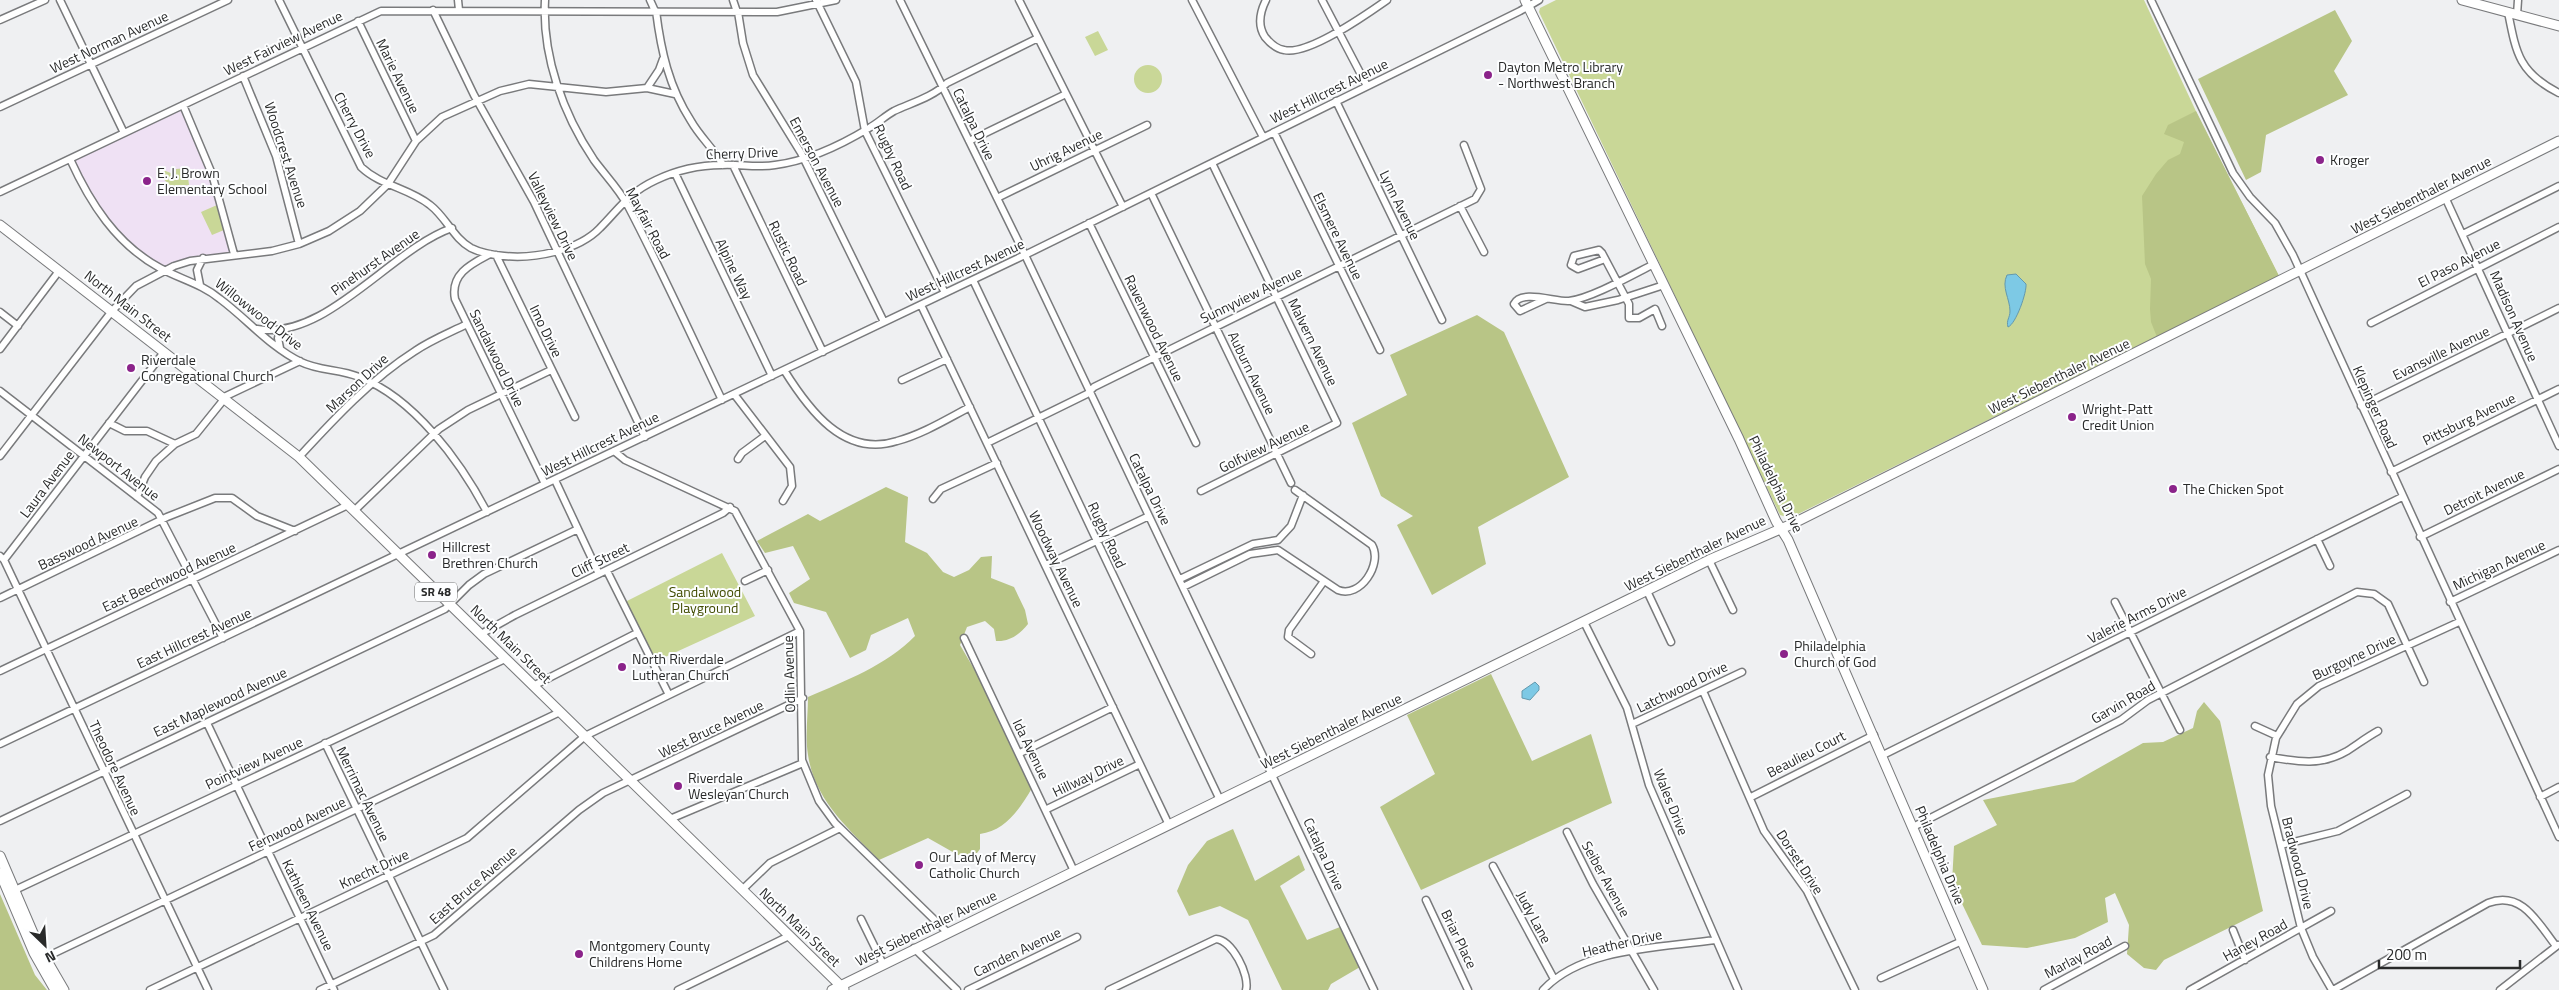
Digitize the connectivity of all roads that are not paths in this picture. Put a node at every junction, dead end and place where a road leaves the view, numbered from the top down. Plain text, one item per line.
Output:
1 (45, 0) edge
2 (60, 0) edge
3 (228, 0) edge
4 (279, 0) edge
5 (458, 0) edge
6 (545, 0) edge
7 (650, 0) edge
8 (732, 0) edge
9 (836, 0) edge
10 (900, 0) edge
11 (1019, 0) edge
12 (1192, 0) edge
13 (1265, 0) edge
14 (1322, 0) edge
15 (1387, 0) edge
16 (1539, 0) edge
17 (2151, 0) edge
18 (2462, 0) edge
19 (2518, 0) edge
20 (817, 2) edge
21 (1527, 3) edge
22 (433, 10) junction
23 (458, 10) junction
24 (544, 11) junction
25 (656, 11) junction
26 (738, 12) junction
27 (2512, 14) junction
28 (0, 20) edge
29 (358, 21) junction
30 (2559, 26) edge
31 (1338, 31) junction
32 (1038, 38) junction
33 (302, 48) junction
34 (663, 59) junction
35 (91, 64) junction
36 (243, 76) junction
37 (558, 86) junction
38 (1367, 86) junction
39 (647, 88) junction
40 (942, 88) junction
41 (2559, 93) edge
42 (675, 94) junction
43 (1066, 94) junction
44 (477, 101) junction
45 (1336, 101) junction
46 (183, 105) junction
47 (0, 107) edge
48 (1147, 125) dead end
49 (865, 130) junction
50 (1274, 132) junction
51 (124, 133) junction
52 (1263, 137) junction
53 (416, 141) junction
54 (969, 141) junction
55 (2559, 141) edge
56 (1464, 144) dead end
57 (1094, 150) junction
58 (70, 159) junction
59 (803, 159) junction
60 (1212, 162) junction
61 (723, 165) junction
62 (733, 165) junction
63 (674, 173) junction
64 (388, 184) junction
65 (2559, 186) edge
66 (0, 192) edge
67 (1151, 193) junction
68 (2445, 197) junction
69 (997, 198) junction
70 (624, 200) junction
71 (1460, 206) junction
72 (1123, 207) junction
73 (1089, 224) junction
74 (0, 226) edge
75 (2559, 227) edge
76 (452, 228) junction
77 (2463, 234) junction
78 (1401, 235) junction
79 (299, 244) junction
80 (557, 251) junction
81 (1484, 252) dead end
82 (234, 254) junction
83 (493, 255) junction
84 (1025, 255) junction
85 (203, 258) junction
86 (1605, 259) junction
87 (1654, 264) junction
88 (1339, 266) junction
89 (2478, 267) junction
90 (165, 270) junction
91 (59, 271) junction
92 (2299, 271) junction
93 (973, 280) junction
94 (1617, 282) junction
95 (200, 285) junction
96 (1664, 285) junction
97 (945, 293) junction
98 (1277, 297) junction
99 (1625, 298) junction
100 (1546, 299) dead end
101 (1570, 300) junction
102 (921, 305) junction
103 (2559, 308) edge
104 (112, 311) junction
105 (0, 312) edge
106 (1442, 320) dead end
107 (884, 322) junction
108 (2371, 323) dead end
109 (466, 324) junction
110 (18, 326) junction
111 (1662, 326) dead end
112 (1216, 327) junction
113 (256, 329) junction
114 (280, 331) junction
115 (2508, 333) junction
116 (280, 348) junction
117 (0, 349) edge
118 (1380, 350) dead end
119 (164, 352) junction
120 (823, 352) junction
121 (1154, 357) junction
122 (947, 359) junction
123 (300, 361) junction
124 (551, 370) junction
125 (784, 370) junction
126 (772, 376) junction
127 (902, 380) dead end
128 (373, 383) junction
129 (2559, 389) edge
130 (0, 391) edge
131 (1090, 391) junction
132 (501, 394) junction
133 (734, 394) junction
134 (224, 398) junction
135 (2537, 399) junction
136 (722, 400) junction
137 (2361, 406) junction
138 (970, 407) junction
139 (32, 415) junction
140 (575, 418) dead end
141 (1038, 418) junction
142 (108, 424) junction
143 (1337, 424) joint
144 (433, 433) junction
145 (645, 436) junction
146 (765, 436) junction
147 (987, 443) junction
148 (1196, 443) dead end
149 (175, 444) junction
150 (2559, 446) edge
151 (614, 451) junction
152 (1277, 454) junction
153 (84, 455) junction
154 (0, 456) edge
155 (300, 457) junction
156 (738, 459) dead end
157 (997, 463) junction
158 (2559, 469) edge
159 (2391, 472) junction
160 (555, 480) junction
161 (1290, 483) dead end
162 (545, 484) junction
163 (1295, 490) dead end
164 (1201, 491) dead end
165 (1303, 495) junction
166 (2402, 496) junction
167 (137, 497) junction
168 (933, 499) dead end
169 (783, 501) dead end
170 (730, 507) junction
171 (351, 508) junction
172 (487, 512) junction
173 (1150, 516) junction
174 (162, 520) junction
175 (1780, 527) junction
176 (578, 529) junction
177 (294, 531) junction
178 (2420, 537) junction
179 (2317, 539) junction
180 (1278, 540) junction
181 (1096, 541) junction
182 (1278, 550) junction
183 (2559, 550) edge
184 (398, 554) junction
185 (2, 558) edge
186 (1709, 560) junction
187 (1046, 565) junction
188 (2330, 566) dead end
189 (768, 570) junction
190 (607, 571) junction
191 (599, 574) junction
192 (192, 579) junction
193 (1180, 579) junction
194 (745, 581) dead end
195 (1324, 581) junction
196 (1183, 587) junction
197 (18, 590) junction
198 (1647, 591) junction
199 (0, 598) edge
200 (2115, 602) dead end
201 (2450, 602) junction
202 (450, 605) junction
203 (1733, 610) dead end
204 (1584, 622) junction
205 (2459, 622) junction
206 (800, 631) junction
207 (2130, 632) junction
208 (637, 633) junction
209 (481, 634) junction
210 (223, 638) junction
211 (964, 638) dead end
212 (1671, 642) dead end
213 (2407, 646) junction
214 (45, 649) junction
215 (1311, 654) dead end
216 (505, 659) junction
217 (0, 671) edge
218 (1742, 672) dead end
219 (2424, 682) dead end
220 (533, 686) junction
221 (1703, 690) junction
222 (2161, 694) junction
223 (669, 695) junction
224 (802, 698) junction
225 (1113, 707) junction
226 (73, 709) junction
227 (560, 712) junction
228 (207, 723) junction
229 (1632, 724) junction
230 (2255, 726) dead end
231 (2180, 730) dead end
232 (2378, 731) dead end
233 (1874, 735) junction
234 (585, 736) junction
235 (2277, 736) junction
236 (325, 743) junction
237 (0, 744) edge
238 (1020, 753) junction
239 (1883, 756) junction
240 (2270, 757) junction
241 (803, 763) junction
242 (1140, 764) junction
243 (104, 772) junction
244 (1273, 774) junction
245 (630, 780) junction
246 (236, 785) junction
247 (2559, 787) edge
248 (2407, 794) dead end
249 (2540, 796) junction
250 (1751, 798) junction
251 (1220, 800) junction
252 (357, 809) junction
253 (1047, 810) junction
254 (670, 819) junction
255 (0, 821) edge
256 (1169, 825) junction
257 (1913, 827) junction
258 (840, 828) junction
259 (1567, 832) dead end
260 (133, 834) junction
261 (2559, 837) edge
262 (2281, 845) junction
263 (268, 852) junction
264 (0, 856) edge
265 (1493, 866) dead end
266 (1074, 871) junction
267 (0, 873) edge
268 (388, 876) junction
269 (15, 890) junction
270 (742, 890) junction
271 (1426, 900) dead end
272 (165, 901) junction
273 (2331, 912) dead end
274 (300, 918) junction
275 (861, 919) dead end
276 (2301, 928) junction
277 (2233, 930) dead end
278 (947, 932) junction
279 (789, 936) junction
280 (1077, 937) dead end
281 (1716, 940) junction
282 (1962, 941) junction
283 (421, 942) junction
284 (2558, 945) edge
285 (2125, 946) dead end
286 (914, 948) junction
287 (1632, 951) junction
288 (44, 958) junction
289 (2245, 960) junction
290 (883, 964) junction
291 (197, 967) junction
292 (1881, 978) dead end
293 (1554, 979) junction
294 (333, 987) edge
295 (689, 988) edge
296 (2054, 988) edge
297 (839, 989) edge
298 (55, 990) edge
299 (64, 990) edge
300 (150, 990) edge
301 (208, 990) edge
302 (320, 990) edge
303 (444, 990) edge
304 (678, 990) edge
305 (957, 990) edge
306 (968, 990) edge
307 (1109, 990) edge
308 (1246, 990) edge
309 (1374, 990) edge
310 (1468, 990) edge
311 (1543, 990) edge
312 (1654, 990) edge
313 (1738, 990) edge
314 (1855, 990) edge
315 (1983, 990) edge
316 (2044, 990) edge
317 (2190, 990) edge
318 (2332, 990) edge
319 (2500, 990) edge

1 - 28 street
2 - 35 street
3 - 35 street, West Norman Avenue
4 - 33 street, Cherry Drive
5 - 23 street
6 - 24 street, Mayfair Road
7 - 25 street
8 - 26 street, Emerson Avenue
9 - 20 street, West Fairview Avenue
10 - 40 street, Catalpa Drive
11 - 32 street
12 - 52 street
13 - 31 street
14 - 31 street
15 - 31 street
16 - 21 street, West Hillcrest Avenue
17 - 92 street, Klepinger Road
18 - 27 main road
19 - 27 street
20 - 26 street, West Fairview Avenue
20 - 49 street, Rugby Road
21 - 38 street, West Hillcrest Avenue
21 - 87 main road, Philadelphia Drive
22 - 23 street, West Fairview Avenue
22 - 29 street, West Fairview Avenue
22 - 44 street, Valleyview Drive
23 - 24 street, West Fairview Avenue
24 - 25 street, West Fairview Avenue
24 - 37 street, Mayfair Road
25 - 26 street, West Fairview Avenue
25 - 34 street
26 - 59 street, Emerson Avenue
27 - 30 main road
27 - 41 street
29 - 33 street, West Fairview Avenue
29 - 53 street, Marie Avenue
31 - 38 street
32 - 40 street, Cherry Drive
32 - 43 street
33 - 36 street, West Fairview Avenue
33 - 64 street, Cherry Drive
34 - 39 street
34 - 42 street
35 - 47 street, West Norman Avenue
35 - 51 street
36 - 46 street, West Fairview Avenue
36 - 79 street, Woodcrest Avenue
37 - 39 street
37 - 44 street
37 - 70 street, Mayfair Road
38 - 45 street, West Hillcrest Avenue
39 - 42 street
40 - 49 street, Cherry Drive
40 - 54 street, Catalpa Drive
42 - 61 street
43 - 54 street
43 - 57 street
44 - 53 street
44 - 80 street, Valleyview Drive
45 - 50 street, West Hillcrest Avenue
45 - 78 street, Lynn Avenue
46 - 51 street, West Fairview Avenue
46 - 82 street
48 - 57 street, Uhrig Avenue
49 - 59 street, Cherry Drive
49 - 97 street, Rugby Road
50 - 52 street, West Hillcrest Avenue
50 - 88 street, Elsmere Avenue
51 - 58 street, West Fairview Avenue
52 - 60 street, West Hillcrest Avenue
53 - 64 street
54 - 69 street, Catalpa Drive
55 - 68 main road, West Siebenthaler Avenue
56 - 71 street, Sunnyview Avenue
57 - 69 street, Uhrig Avenue
57 - 72 street
58 - 66 street, West Fairview Avenue
58 - 90 street, Willowwood Drive
59 - 62 street, Cherry Drive
59 - 107 street, Emerson Avenue
60 - 67 street, West Hillcrest Avenue
60 - 98 street, Malvern Avenue
61 - 62 street, Cherry Drive
61 - 63 street, Cherry Drive
62 - 120 street, Rustic Road
63 - 70 street, Cherry Drive
63 - 126 street, Alpine Way
64 - 76 street, Cherry Drive
64 - 79 street
65 - 77 street
67 - 72 street, West Hillcrest Avenue
67 - 112 street, Auburn Avenue
68 - 77 street, Madison Avenue
68 - 92 main road, West Siebenthaler Avenue
69 - 84 street, Catalpa Drive
70 - 80 street, Cherry Drive
70 - 136 street, Mayfair Road
71 - 78 street, Sunnyview Avenue
71 - 81 street
72 - 73 street, West Hillcrest Avenue
73 - 84 street, West Hillcrest Avenue
73 - 121 street, Ravenwood Avenue
74 - 91 main road, North Main Street / SR 48
75 - 89 street, El Paso Avenue
76 - 83 street, Cherry Drive
76 - 114 street, Pinehurst Avenue
77 - 89 street, Madison Avenue
78 - 88 street, Sunnyview Avenue
78 - 106 street, Lynn Avenue
79 - 82 street
80 - 83 street, Cherry Drive
80 - 145 street, Valleyview Drive
82 - 85 street
83 - 109 street, Sandalwood Drive
83 - 124 street, Imo Drive
84 - 93 street, West Hillcrest Avenue
84 - 131 street, Catalpa Drive
85 - 90 street
85 - 95 street
86 - 86 street
86 - 94 street
87 - 94 street
87 - 96 main road, Philadelphia Drive
88 - 98 street, Sunnyview Avenue
88 - 118 street, Elsmere Avenue
89 - 108 street, El Paso Avenue
89 - 115 street, Madison Avenue
90 - 95 street, Willowwood Drive
90 - 104 street
91 - 104 main road, North Main Street / SR 48
91 - 110 street
92 - 137 street, Klepinger Road
92 - 175 main road, West Siebenthaler Avenue
93 - 97 street, West Hillcrest Avenue
93 - 141 street, Rugby Road
94 - 99 street
94 - 101 street
95 - 113 street, Willowwood Drive
96 - 99 street
96 - 175 main road, Philadelphia Drive
97 - 102 street, West Hillcrest Avenue
98 - 112 street, Sunnyview Avenue
98 - 143 street, Malvern Avenue
99 - 101 street
99 - 111 street
100 - 101 street
102 - 107 street, West Hillcrest Avenue
102 - 122 street, Woodway Avenue
103 - 115 street, Evansville Avenue
104 - 119 main road, North Main Street / SR 48
104 - 139 street
105 - 110 street
107 - 120 street, West Hillcrest Avenue
109 - 128 street, Marson Drive
109 - 132 street, Sandalwood Drive
110 - 117 street
112 - 121 street, Sunnyview Avenue
112 - 152 street, Auburn Avenue
113 - 114 street
113 - 116 street, Willowwood Drive
114 - 116 street
115 - 135 street, Madison Avenue
115 - 137 street, Evansville Avenue
116 - 123 street, Willowwood Drive
119 - 134 main road, North Main Street / SR 48
119 - 142 street, Laura Avenue
120 - 125 street, West Hillcrest Avenue
121 - 131 street, Sunnyview Avenue
121 - 148 street, Ravenwood Avenue
122 - 127 street
122 - 138 street, Woodway Avenue
123 - 128 street, Willowwood Drive
123 - 134 street
124 - 132 street, East Beechwood Avenue
124 - 140 street, Imo Drive
125 - 126 street, West Hillcrest Avenue
125 - 138 street
126 - 133 street, West Hillcrest Avenue
128 - 144 street, Willowwood Drive
128 - 155 street, Marson Drive
129 - 135 street, Pittsburg Avenue
130 - 139 street, Newport Avenue
131 - 141 street, Sunnyview Avenue
131 - 173 street, Catalpa Drive
132 - 144 street, East Beechwood Avenue
132 - 162 street, Sandalwood Drive
133 - 136 street, West Hillcrest Avenue
133 - 146 street
134 - 149 street
134 - 155 main road, North Main Street / SR 48
135 - 150 street, Madison Avenue
135 - 159 street, Pittsburg Avenue
136 - 145 street, West Hillcrest Avenue
137 - 159 street, Klepinger Road
138 - 147 street, Woodway Avenue
139 - 153 street, Newport Avenue
139 - 154 street
141 - 147 street, Sunnyview Avenue
141 - 181 street, Rugby Road
142 - 149 street
142 - 153 street, Laura Avenue
143 - 152 street, Golfview Avenue
144 - 171 street, East Beechwood Avenue
144 - 172 street, Willowwood Drive
145 - 151 street, West Hillcrest Avenue
146 - 156 street
146 - 169 street
147 - 157 street, Woodway Avenue
149 - 167 street
151 - 160 street, West Hillcrest Avenue
151 - 170 street
152 - 161 street, Auburn Avenue
152 - 164 street, Golfview Avenue
153 - 167 street, Newport Avenue
153 - 185 street, Laura Avenue
155 - 171 main road, North Main Street / SR 48
157 - 168 street
157 - 187 street, Woodway Avenue
158 - 178 street, Detroit Avenue
159 - 166 street, Klepinger Road
160 - 162 street, West Hillcrest Avenue
160 - 176 street
162 - 172 street, West Hillcrest Avenue
163 - 165 street
165 - 180 street
165 - 195 street
166 - 178 street, Klepinger Road
166 - 179 street, Valerie Arms Drive
167 - 174 street, Newport Avenue
170 - 189 street, Odlin Avenue
170 - 190 street, Cliff Street
171 - 177 street, East Beechwood Avenue
171 - 184 main road, North Main Street / SR 48
172 - 184 street, West Hillcrest Avenue
173 - 181 street
173 - 193 street, Catalpa Drive
174 - 177 street, Basswood Avenue
174 - 192 street, Newport Avenue
174 - 197 street, Basswood Avenue
175 - 186 main road, West Siebenthaler Avenue
175 - 233 main road, Philadelphia Drive
176 - 191 street
176 - 202 street, East Maplewood Avenue
177 - 192 street, East Beechwood Avenue
178 - 201 street, Klepinger Road
179 - 188 street
179 - 207 street, Valerie Arms Drive
180 - 182 street
180 - 193 street
181 - 187 street
181 - 251 street, Rugby Road
182 - 195 street
182 - 196 street
183 - 201 street, Michigan Avenue
184 - 202 main road, North Main Street / SR 48
184 - 210 street, East Hillcrest Avenue
185 - 197 street, Theodore Avenue
186 - 198 main road, West Siebenthaler Avenue
186 - 203 street
187 - 225 street, Woodway Avenue
189 - 194 street
189 - 206 street, Odlin Avenue
190 - 191 street, Cliff Street
190 - 208 street
191 - 209 street, Cliff Street
192 - 210 street, Newport Avenue
192 - 214 street, East Beechwood Avenue
193 - 196 street, Catalpa Drive
195 - 215 street
196 - 244 street, Catalpa Drive
197 - 199 street, Basswood Avenue
197 - 214 street, Theodore Avenue
198 - 204 main road, West Siebenthaler Avenue
198 - 212 street
200 - 207 street
201 - 205 street, Klepinger Road
202 - 209 main road, North Main Street / SR 48
202 - 228 street, East Maplewood Avenue
204 - 229 street, Wales Drive
204 - 244 main road, West Siebenthaler Avenue
205 - 213 street, Burgoyne Drive
205 - 249 street, Klepinger Road
206 - 223 street, Knecht Drive
206 - 224 street, Odlin Avenue
207 - 222 street
207 - 239 street, Valerie Arms Drive
208 - 220 street
208 - 223 street
209 - 216 main road, North Main Street / SR 48
210 - 226 street, East Hillcrest Avenue
211 - 238 street, Ida Avenue
213 - 219 street, Garvin Road
213 - 222 street, Garvin Road
213 - 235 street, Burgoyne Drive
214 - 217 street, East Beechwood Avenue
214 - 226 street, Theodore Avenue
216 - 220 main road, North Main Street / SR 48
216 - 236 street, Pointview Avenue
218 - 221 street, Latchwood Drive
220 - 227 main road, North Main Street / SR 48
221 - 229 street, Latchwood Drive
221 - 250 street, Dorset Drive
222 - 231 street
222 - 257 street, Garvin Road
223 - 234 street, Knecht Drive
224 - 241 street, Odlin Avenue
224 - 245 street, West Bruce Avenue
225 - 238 street
225 - 242 street, Woodway Avenue
226 - 237 street, East Hillcrest Avenue
226 - 243 street, Theodore Avenue
227 - 234 main road, North Main Street / SR 48
227 - 252 street, Fernwood Avenue
228 - 243 street, East Maplewood Avenue
228 - 246 street, Kathleen Avenue
229 - 281 street, Wales Drive
230 - 235 street
232 - 240 street
233 - 239 main road, Philadelphia Drive
233 - 250 street, Beaulieu Court
234 - 245 main road, North Main Street / SR 48
234 - 268 street, Knecht Drive
235 - 240 street, Bradwood Drive
236 - 246 street, Pointview Avenue
236 - 252 street, Merrimac Avenue
238 - 253 street, Ida Avenue
239 - 257 main road, Philadelphia Drive
240 - 262 street, Bradwood Drive
241 - 254 street
241 - 258 street, Odlin Avenue
242 - 253 street, Hillway Drive
242 - 256 street, Woodway Avenue
243 - 255 street, East Maplewood Avenue
243 - 260 street, Theodore Avenue
244 - 251 main road, West Siebenthaler Avenue
244 - 309 street, Catalpa Drive
245 - 254 main road, North Main Street / SR 48
245 - 283 street, East Bruce Avenue
246 - 260 street, Pointview Avenue
246 - 263 street, Kathleen Avenue
247 - 249 street
248 - 262 street
249 - 261 street, Klepinger Road
250 - 314 street, Dorset Drive
251 - 256 main road, West Siebenthaler Avenue
252 - 263 street, Fernwood Avenue
252 - 268 street, Merrimac Avenue
253 - 266 street, Ida Avenue
254 - 270 main road, North Main Street / SR 48
256 - 266 main road, West Siebenthaler Avenue
257 - 282 main road, Philadelphia Drive
258 - 270 street
258 - 278 street, Odlin Avenue
259 - 287 street, Seiber Avenue
260 - 269 street, Pointview Avenue
260 - 272 street, Theodore Avenue
262 - 276 street, Bradwood Drive
263 - 272 street, Fernwood Avenue
263 - 274 street, Kathleen Avenue
264 - 269 main road
265 - 293 street, Judy Lane
266 - 278 main road, West Siebenthaler Avenue
267 - 298 main road
268 - 274 street, Knecht Drive
268 - 283 street, Merrimac Avenue
269 - 288 main road
270 - 279 main road, North Main Street / SR 48
271 - 310 street, Briar Place
272 - 288 street, Fernwood Avenue
272 - 291 street, Theodore Avenue
273 - 276 street, Haney Road
274 - 291 street, Knecht Drive
274 - 294 street, Kathleen Avenue
275 - 290 street
276 - 289 street, Haney Road
276 - 318 street, Bradwood Drive
277 - 289 street
278 - 286 main road, West Siebenthaler Avenue
279 - 295 street
279 - 297 main road, North Main Street / SR 48
280 - 306 street, Camden Avenue
281 - 287 street, Heather Drive
281 - 313 street, Wales Drive
282 - 292 street
282 - 315 main road, Philadelphia Drive
283 - 294 street, East Bruce Avenue
283 - 303 street, Merrimac Avenue
284 - 318 street
284 - 319 street
285 - 296 street, Marlay Road
286 - 290 main road, West Siebenthaler Avenue
286 - 305 street
287 - 293 street, Heather Drive
287 - 312 street, Seiber Avenue
288 - 299 main road
289 - 317 street, Haney Road
290 - 297 main road, West Siebenthaler Avenue
291 - 300 street, Knecht Drive
291 - 301 street, Theodore Avenue
293 - 311 street, Heather Drive
294 - 302 street, East Bruce Avenue
295 - 304 street
296 - 316 street, Marlay Road
307 - 308 street

